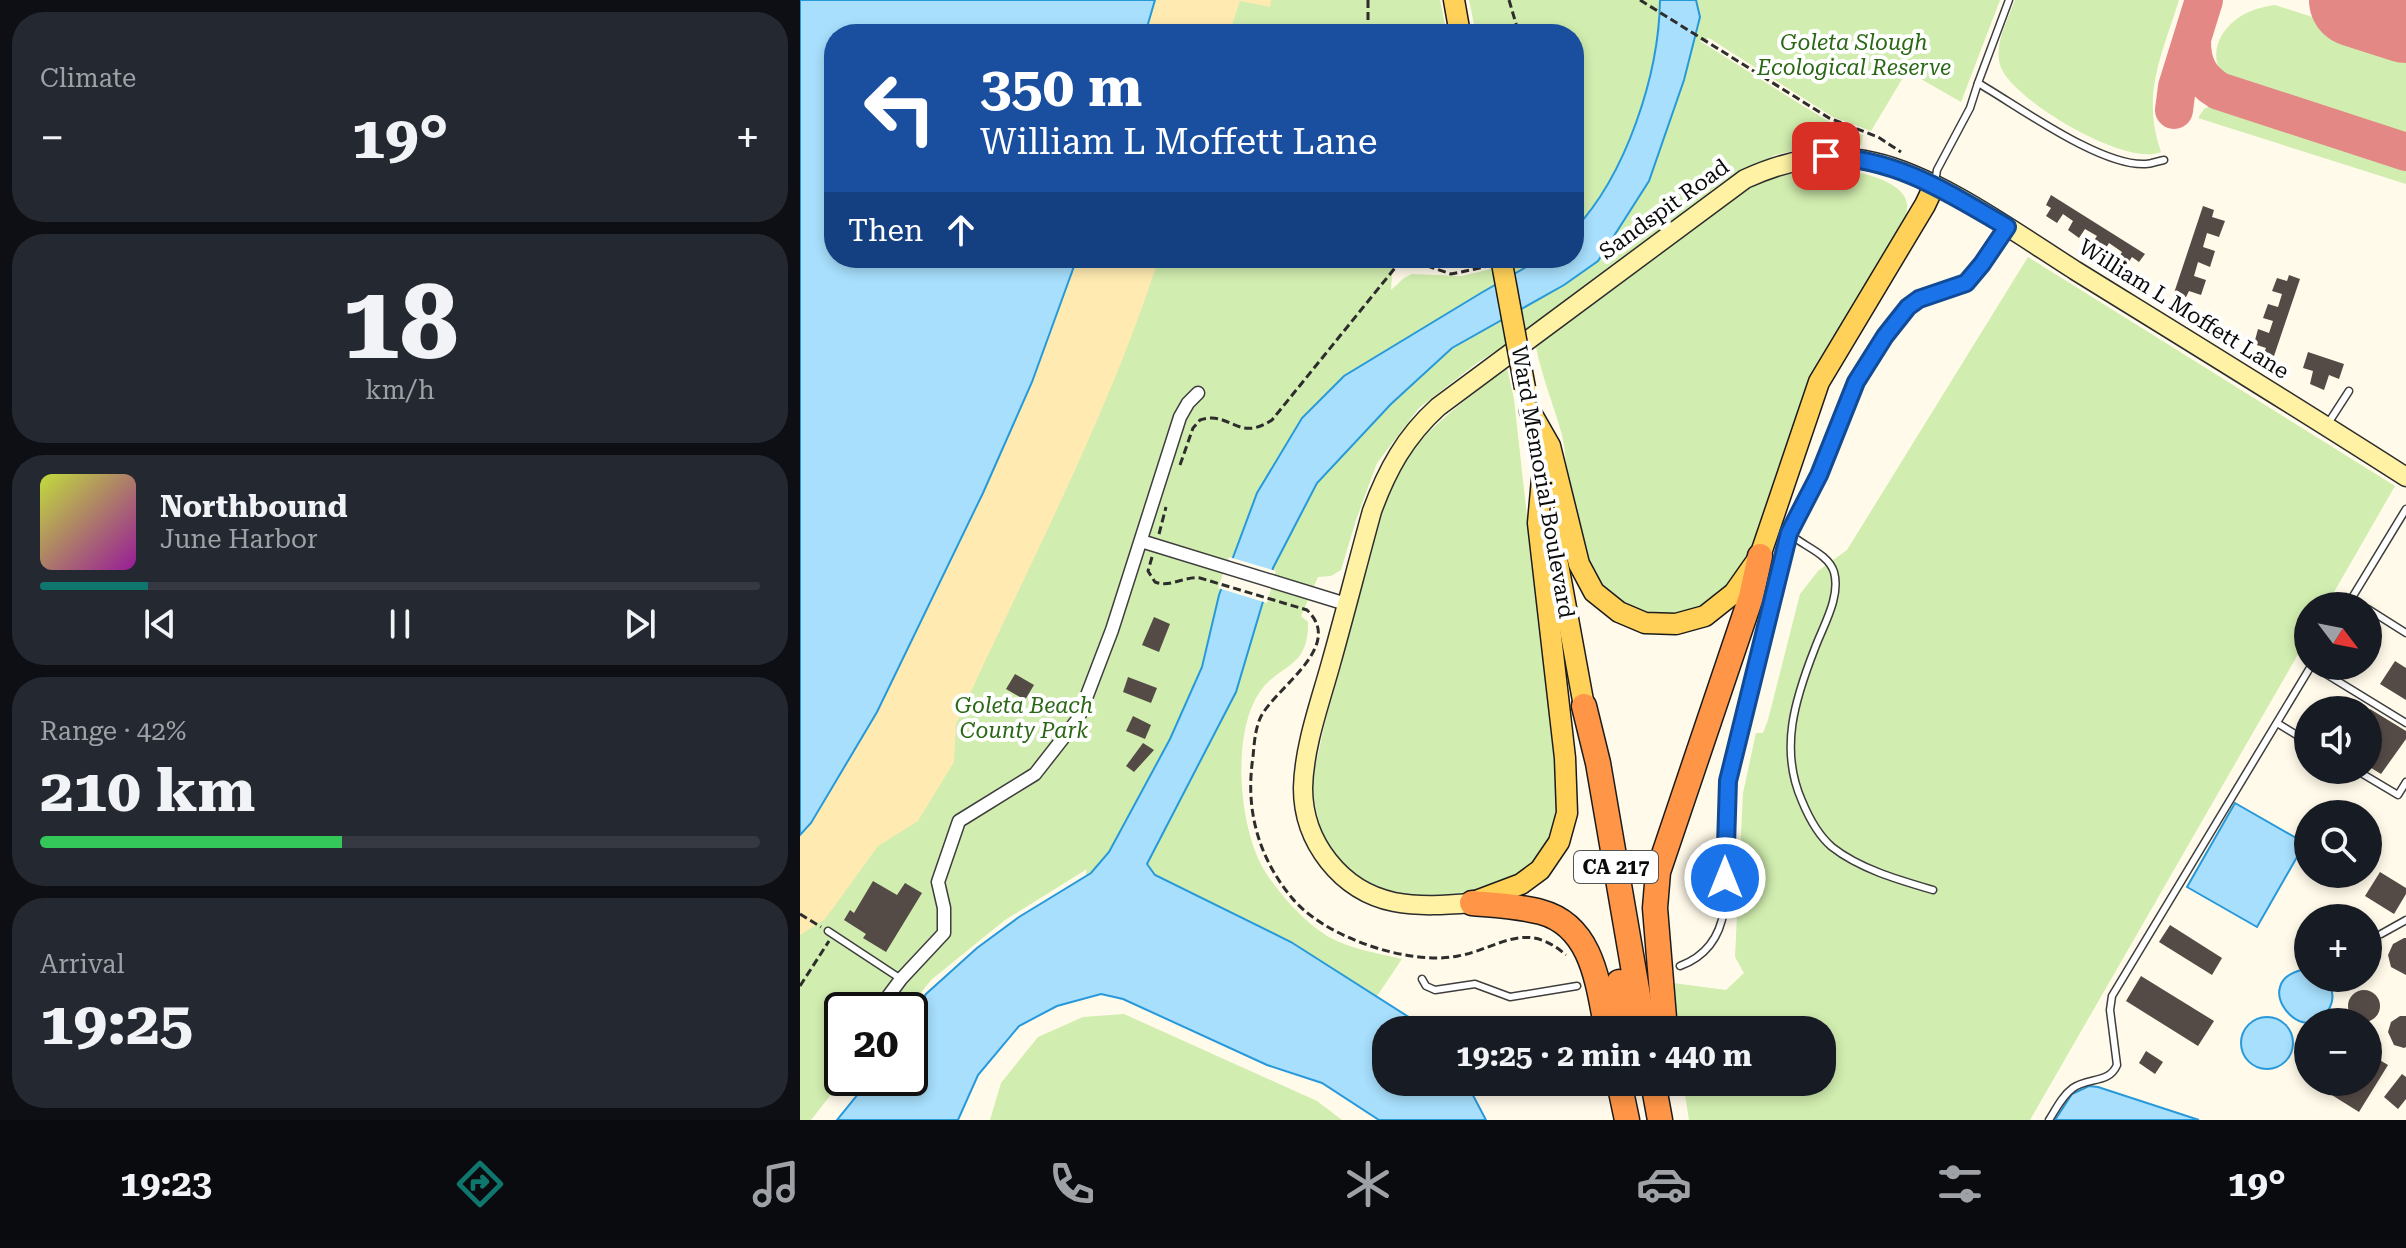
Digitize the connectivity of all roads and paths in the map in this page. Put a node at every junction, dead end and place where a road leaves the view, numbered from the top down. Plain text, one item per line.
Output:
1 (1368, 0) edge
2 (1454, 0) edge
3 (1509, 0) edge
4 (1640, 0) edge
5 (2009, 0) edge
6 (1368, 24) edge
7 (1458, 24) edge
8 (1516, 24) edge
9 (1978, 83) junction
10 (1903, 153) dead end
11 (2164, 160) dead end
12 (1934, 186) junction
13 (2007, 227) junction
14 (1396, 268) edge
15 (1433, 268) edge
16 (1472, 268) edge
17 (1495, 268) edge
18 (2349, 391) dead end
19 (1198, 393) dead end
20 (1530, 411) junction
21 (2326, 426) junction
22 (1178, 470) dead end
23 (2406, 477) edge
24 (1542, 479) junction
25 (1168, 498) dead end
26 (2406, 509) edge
27 (1162, 525) dead end
28 (1789, 533) junction
29 (1141, 541) junction
30 (1760, 556) junction
31 (1148, 571) dead end
32 (2356, 592) edge
33 (1346, 604) junction
34 (2382, 618) edge
35 (2406, 633) edge
36 (2303, 680) edge
37 (2335, 680) edge
38 (1584, 706) junction
39 (2277, 723) junction
40 (2406, 723) edge
41 (2294, 733) edge
42 (2406, 782) edge
43 (2380, 784) edge
44 (1933, 890) dead end
45 (1472, 903) junction
46 (800, 914) edge
47 (2406, 920) edge
48 (830, 933) junction
49 (2382, 933) edge
50 (1569, 958) dead end
51 (1680, 966) dead end
52 (901, 979) junction
53 (1422, 979) dead end
54 (800, 986) edge
55 (1577, 986) dead end
56 (891, 992) edge
57 (1604, 1016) edge
58 (1624, 1016) edge
59 (1642, 1016) edge
60 (1664, 1016) edge
61 (1622, 1096) edge
62 (1636, 1096) edge
63 (1656, 1096) edge
64 (1671, 1096) edge
65 (1627, 1120) edge
66 (1640, 1120) edge
67 (1660, 1120) edge
68 (1674, 1120) edge
69 (2049, 1120) edge

1 - 6 path
2 - 7 main road
3 - 8 path
4 - 10 path
5 - 9 lane
9 - 11 lane
9 - 12 lane
12 - 13 street, William L Moffett Lane
12 - 30 main road
12 - 33 street, Sandspit Road
13 - 21 street, William L Moffett Lane
13 - 28 lane
14 - 22 path
15 - 16 path
17 - 20 main road, Ward Memorial Boulevard / CA 217, bridge
18 - 21 lane
19 - 29 street
20 - 24 main road, Ward Memorial Boulevard / CA 217
20 - 30 main road
21 - 23 street, William L Moffett Lane
24 - 38 main road, Ward Memorial Boulevard / CA 217
24 - 45 main road
25 - 27 path
26 - 32 lane
28 - 44 lane
28 - 51 lane
29 - 33 street
29 - 52 street
30 - 60 highway
31 - 50 path
33 - 45 street, Sandspit Road
34 - 35 lane
36 - 39 lane
37 - 40 lane
38 - 58 highway, Ward Memorial Boulevard / CA 217
38 - 59 highway, Ward Memorial Boulevard / CA 217
39 - 41 lane
39 - 69 lane
42 - 43 lane
45 - 57 highway
46 - 48 path
47 - 49 lane
48 - 52 lane
48 - 54 path
52 - 56 street
53 - 55 lane
61 - 65 highway
62 - 66 highway
63 - 67 highway
64 - 68 highway

